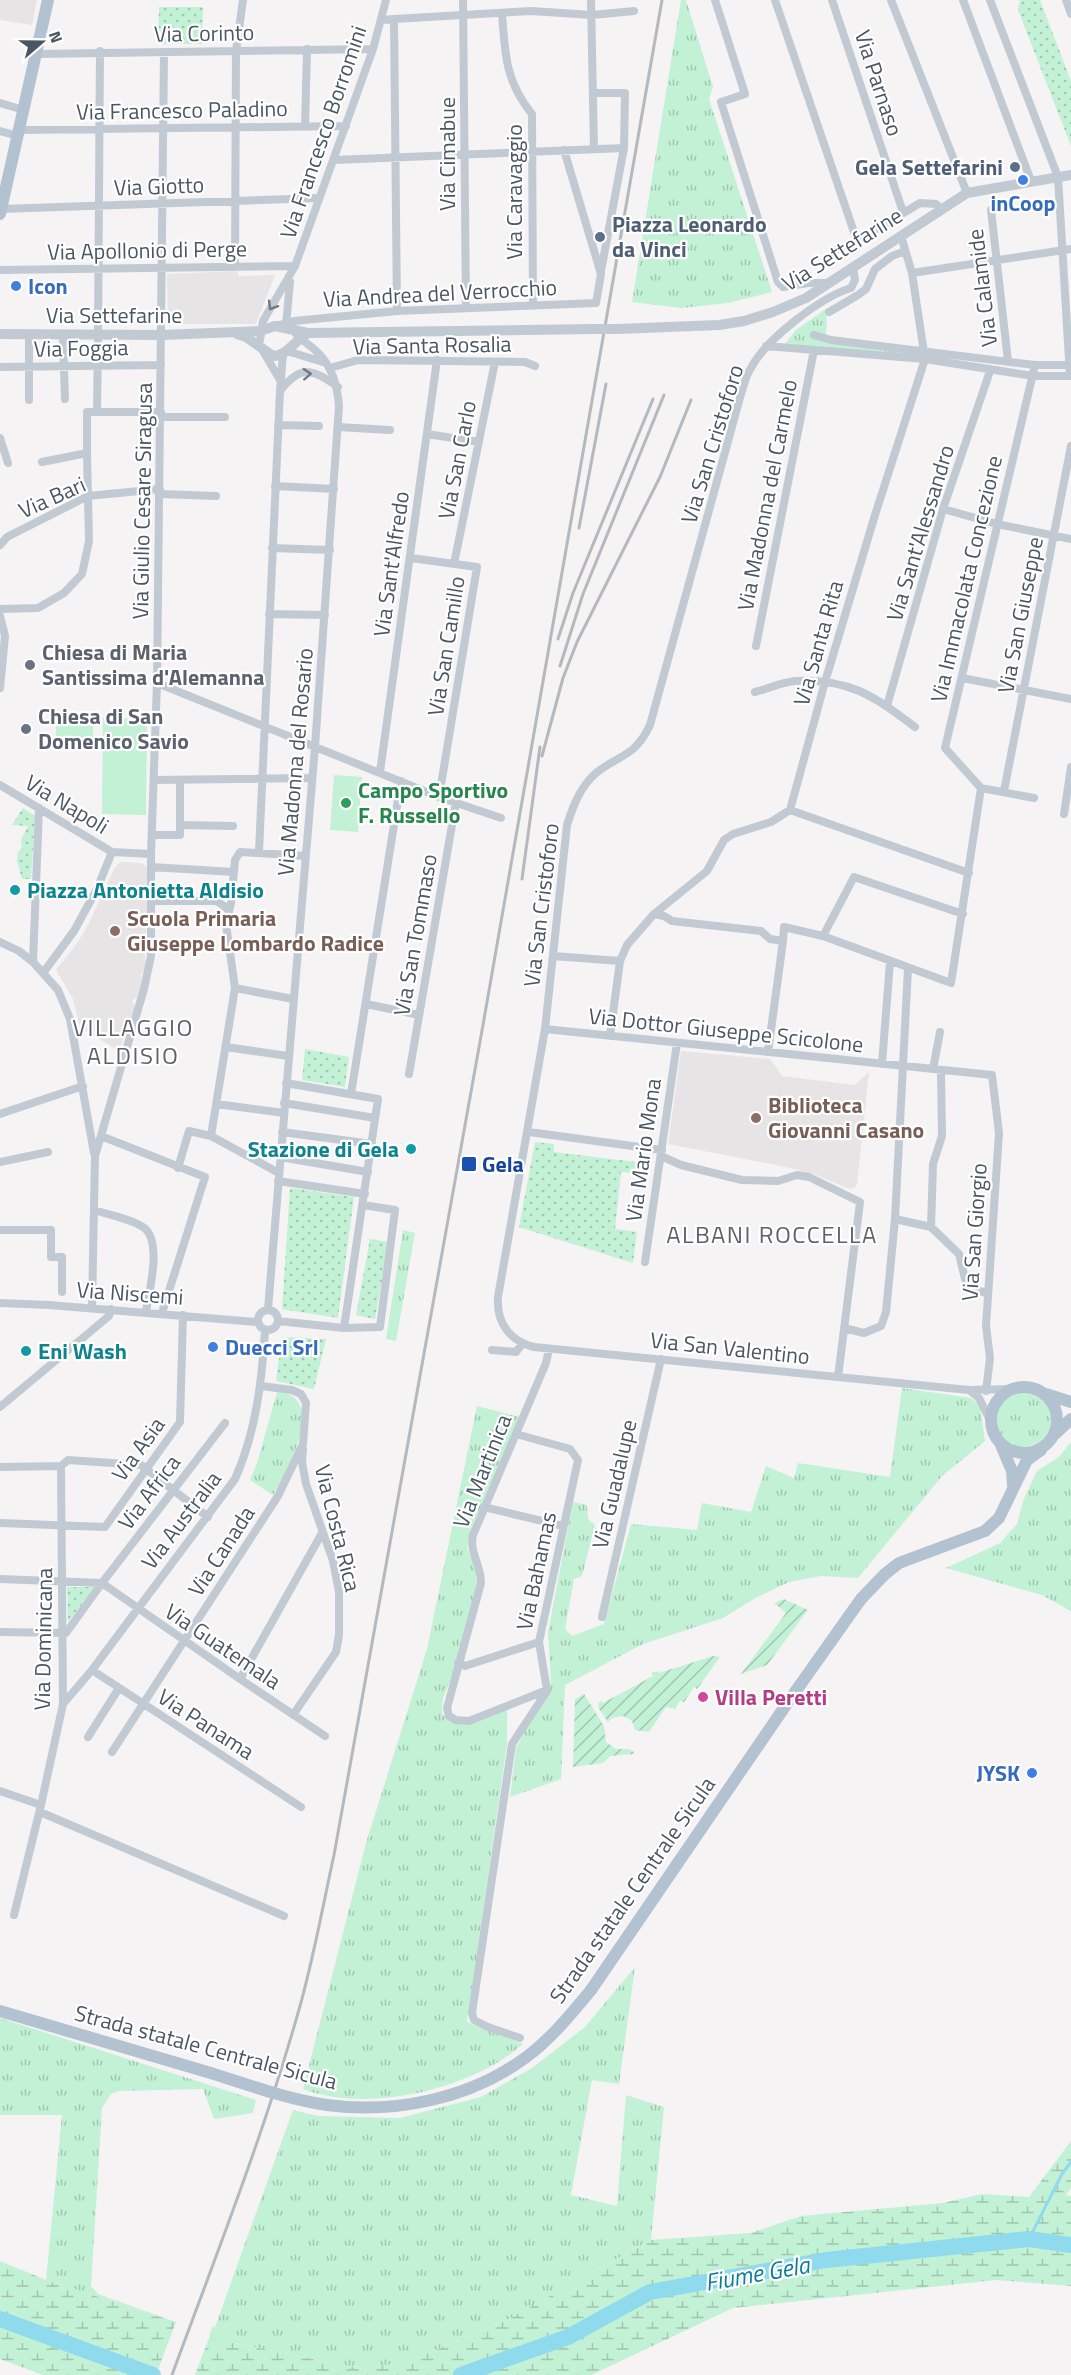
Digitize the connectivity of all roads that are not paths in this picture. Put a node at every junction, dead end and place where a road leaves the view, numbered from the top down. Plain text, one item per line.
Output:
1 (48, 0) edge
2 (243, 0) edge
3 (386, 0) edge
4 (463, 0) edge
5 (531, 0) edge
6 (591, 0) edge
7 (715, 0) edge
8 (775, 0) edge
9 (832, 0) edge
10 (891, 0) edge
11 (963, 0) edge
12 (990, 0) edge
13 (1066, 0) edge
14 (531, 11) junction
15 (634, 11) dead end
16 (502, 13) junction
17 (1071, 14) edge
18 (592, 15) junction
19 (464, 16) junction
20 (394, 19) junction
21 (381, 20) junction
22 (373, 48) junction
23 (307, 50) junction
24 (100, 51) junction
25 (236, 51) junction
26 (164, 52) junction
27 (37, 54) junction
28 (593, 93) junction
29 (0, 104) edge
30 (24, 110) junction
31 (305, 126) junction
32 (346, 126) junction
33 (236, 127) junction
34 (163, 128) junction
35 (99, 129) junction
36 (0, 131) edge
37 (19, 133) junction
38 (624, 148) junction
39 (594, 149) junction
40 (564, 150) junction
41 (532, 152) junction
42 (464, 154) junction
43 (396, 157) junction
44 (334, 160) junction
45 (1071, 175) edge
46 (1058, 177) junction
47 (1031, 181) junction
48 (3, 189) edge
49 (967, 193) junction
50 (319, 198) junction
51 (235, 201) junction
52 (163, 204) junction
53 (99, 206) junction
54 (942, 209) junction
55 (991, 210) dead end
56 (1, 212) edge
57 (903, 212) junction
58 (901, 236) junction
59 (857, 241) junction
60 (838, 249) dead end
61 (1067, 249) edge
62 (906, 250) junction
63 (996, 260) junction
64 (295, 266) junction
65 (235, 267) junction
66 (162, 268) junction
67 (853, 268) junction
68 (97, 269) junction
69 (0, 270) edge
70 (912, 273) junction
71 (601, 274) junction
72 (291, 275) junction
73 (830, 283) junction
74 (532, 306) junction
75 (466, 308) junction
76 (397, 311) junction
77 (829, 312) dead end
78 (227, 332) junction
79 (0, 334) edge
80 (279, 334) junction
81 (814, 334) dead end
82 (162, 335) junction
83 (98, 338) junction
84 (29, 339) dead end
85 (63, 339) dead end
86 (766, 346) junction
87 (814, 350) junction
88 (286, 351) junction
89 (924, 355) junction
90 (437, 360) junction
91 (1008, 361) junction
92 (495, 362) junction
93 (161, 365) junction
94 (1035, 365) junction
95 (1069, 365) junction
96 (63, 366) junction
97 (98, 366) junction
98 (328, 366) junction
99 (535, 366) dead end
100 (0, 367) edge
101 (29, 367) junction
102 (990, 371) junction
103 (1033, 376) junction
104 (1070, 376) edge
105 (280, 381) junction
106 (338, 387) junction
107 (280, 391) junction
108 (64, 399) dead end
109 (29, 400) dead end
110 (97, 412) junction
111 (161, 415) junction
112 (225, 417) dead end
113 (278, 425) junction
114 (319, 426) dead end
115 (338, 427) junction
116 (390, 430) dead end
117 (427, 434) junction
118 (0, 438) edge
119 (479, 442) junction
120 (1071, 446) edge
121 (87, 453) junction
122 (42, 462) dead end
123 (8, 463) dead end
124 (275, 486) junction
125 (334, 489) junction
126 (160, 491) junction
127 (216, 495) dead end
128 (88, 496) junction
129 (943, 509) junction
130 (997, 524) junction
131 (1053, 536) junction
132 (1071, 539) edge
133 (0, 544) edge
134 (272, 548) junction
135 (330, 550) junction
136 (411, 558) junction
137 (454, 564) junction
138 (0, 609) edge
139 (269, 614) junction
140 (325, 615) junction
141 (0, 616) edge
142 (756, 646) dead end
143 (962, 678) junction
144 (825, 682) junction
145 (157, 683) junction
146 (0, 688) edge
147 (1024, 690) junction
148 (754, 692) dead end
149 (1071, 699) edge
150 (887, 706) junction
151 (264, 726) junction
152 (915, 727) dead end
153 (315, 747) junction
154 (1071, 767) edge
155 (380, 772) junction
156 (312, 778) junction
157 (262, 779) junction
158 (154, 780) junction
159 (180, 780) junction
160 (401, 781) junction
161 (0, 785) edge
162 (981, 788) junction
163 (1004, 791) junction
164 (0, 794) edge
165 (439, 797) junction
166 (1034, 798) dead end
167 (456, 801) junction
168 (39, 808) junction
169 (790, 810) junction
170 (1064, 814) dead end
171 (501, 818) dead end
172 (180, 825) junction
173 (233, 826) dead end
174 (152, 835) junction
175 (112, 852) junction
176 (259, 852) junction
177 (151, 854) junction
178 (305, 856) junction
179 (151, 867) junction
180 (234, 872) junction
181 (969, 873) junction
182 (151, 901) junction
183 (230, 910) junction
184 (654, 914) junction
185 (963, 914) junction
186 (823, 936) junction
187 (783, 941) junction
188 (0, 942) edge
189 (553, 956) junction
190 (620, 961) junction
191 (33, 962) junction
192 (890, 962) junction
193 (908, 969) junction
194 (43, 973) junction
195 (235, 988) junction
196 (293, 999) junction
197 (366, 1004) junction
198 (419, 1015) junction
199 (545, 1029) junction
200 (940, 1032) dead end
201 (610, 1036) junction
202 (677, 1043) junction
203 (226, 1047) junction
204 (768, 1052) junction
205 (288, 1056) junction
206 (882, 1064) junction
207 (902, 1066) junction
208 (937, 1069) junction
209 (409, 1074) dead end
210 (992, 1075) joint
211 (286, 1083) junction
212 (83, 1086) junction
213 (351, 1094) junction
214 (216, 1104) junction
215 (284, 1108) junction
216 (0, 1114) edge
217 (375, 1118) junction
218 (282, 1132) junction
219 (529, 1132) junction
220 (101, 1136) junction
221 (211, 1136) junction
222 (372, 1144) junction
223 (48, 1152) dead end
224 (661, 1153) junction
225 (95, 1156) junction
226 (280, 1157) junction
227 (0, 1162) edge
228 (178, 1168) junction
229 (368, 1172) junction
230 (278, 1177) junction
231 (365, 1194) junction
232 (363, 1205) junction
233 (94, 1210) junction
234 (895, 1219) junction
235 (931, 1227) junction
236 (0, 1230) edge
237 (645, 1262) dead end
238 (62, 1292) dead end
239 (988, 1294) junction
240 (0, 1303) edge
241 (92, 1308) junction
242 (267, 1309) junction
243 (111, 1310) junction
244 (146, 1312) junction
245 (162, 1313) junction
246 (183, 1315) junction
247 (278, 1321) junction
248 (257, 1322) junction
249 (344, 1328) junction
250 (844, 1328) junction
251 (266, 1330) junction
252 (523, 1343) junction
253 (549, 1349) junction
254 (492, 1350) dead end
255 (661, 1359) junction
256 (838, 1377) junction
257 (261, 1386) junction
258 (1014, 1389) junction
259 (969, 1390) junction
260 (986, 1391) junction
261 (1042, 1392) junction
262 (1071, 1402) edge
263 (0, 1407) edge
264 (1071, 1419) edge
265 (991, 1422) junction
266 (225, 1423) dead end
267 (516, 1434) junction
268 (1054, 1435) junction
269 (303, 1444) junction
270 (1001, 1444) junction
271 (1041, 1450) junction
272 (61, 1466) junction
273 (0, 1467) edge
274 (145, 1469) junction
275 (1014, 1486) junction
276 (173, 1490) junction
277 (484, 1507) junction
278 (208, 1516) junction
279 (0, 1523) edge
280 (61, 1525) junction
281 (563, 1526) junction
282 (322, 1533) junction
283 (0, 1579) edge
284 (62, 1581) junction
285 (102, 1583) junction
286 (137, 1609) junction
287 (602, 1617) dead end
288 (0, 1632) edge
289 (63, 1633) junction
290 (183, 1640) junction
291 (538, 1642) junction
292 (458, 1663) junction
293 (92, 1670) junction
294 (240, 1679) junction
295 (119, 1688) junction
296 (547, 1690) junction
297 (63, 1704) junction
298 (143, 1705) junction
299 (293, 1715) junction
300 (325, 1736) dead end
301 (88, 1737) dead end
302 (112, 1752) dead end
303 (0, 1791) edge
304 (301, 1807) dead end
305 (41, 1808) junction
306 (14, 1915) dead end
307 (284, 1916) dead end
308 (0, 2011) edge
309 (520, 2038) dead end

1 - 27 main road
2 - 25 street
3 - 21 street, Via Francesco Borromini
4 - 19 street, Via Cimabue
5 - 14 street
6 - 18 street
7 - 73 street
8 - 59 street
9 - 57 street, Via Parnaso
10 - 49 street
11 - 47 street
12 - 46 street
13 - 17 street
14 - 16 street
14 - 18 street
15 - 18 street
16 - 19 street
16 - 41 street, Via Caravaggio
18 - 28 street
19 - 20 street
19 - 42 street, Via Cimabue
20 - 21 street
20 - 43 street
21 - 22 street, Via Francesco Borromini
22 - 23 street, Via Corinto
22 - 32 street, Via Francesco Borromini
23 - 25 street, Via Corinto
23 - 31 street
24 - 26 street, Via Corinto
24 - 27 street, Via Corinto
24 - 35 street
25 - 26 street, Via Corinto
25 - 33 street
26 - 34 street, Via Giulio Cesare Siragusa
27 - 30 main road
28 - 38 street
28 - 39 street
29 - 30 street
30 - 37 main road
31 - 32 street, Via Francesco Paladino
31 - 33 street, Via Francesco Paladino
32 - 44 street, Via Francesco Borromini
33 - 34 street, Via Francesco Paladino
33 - 51 street
34 - 35 street, Via Francesco Paladino
34 - 52 street, Via Giulio Cesare Siragusa
35 - 37 street, Via Francesco Paladino
35 - 53 street
36 - 37 street, Via Francesco Paladino
37 - 48 main road
38 - 39 street
38 - 71 street
39 - 40 street
40 - 41 street
40 - 71 street
41 - 42 street
41 - 74 street, Via Caravaggio
42 - 43 street
42 - 75 street, Via Cimabue
43 - 44 street
43 - 76 street
44 - 50 street, Via Francesco Borromini
45 - 46 street, Via Settefarine
46 - 47 street, Via Settefarine
46 - 61 street
47 - 49 street, Via Settefarine
48 - 56 main road
49 - 54 street, Via Settefarine
50 - 51 street, Via Giotto
50 - 64 street, Via Francesco Borromini
51 - 52 street, Via Giotto
51 - 65 street
52 - 53 street, Via Giotto
52 - 66 street, Via Giulio Cesare Siragusa
53 - 56 street, Via Giotto
53 - 68 street
54 - 57 street, Via Settefarine
54 - 58 street, Via Settefarine
55 - 63 street, Via Calamide
57 - 59 street, Via Settefarine
58 - 62 street
58 - 67 street, Via Settefarine
59 - 60 street, Via Settefarine
61 - 63 street
61 - 95 street
62 - 70 street
62 - 77 street
63 - 70 street
63 - 91 street, Via Calamide
64 - 65 street, Via Apollonio di Perge
64 - 72 street, Via Francesco Borromini
65 - 66 street, Via Apollonio di Perge
66 - 68 street, Via Apollonio di Perge
66 - 82 street, Via Giulio Cesare Siragusa
67 - 73 street, Via Settefarine
67 - 86 street, Via San Cristoforo
68 - 69 street, Via Apollonio di Perge
68 - 83 street
70 - 89 street
71 - 74 street, Via Andrea del Verrocchio
72 - 80 street
72 -> 80 street
73 - 80 street, Via Settefarine, bridge
74 - 75 street, Via Andrea del Verrocchio
75 - 76 street, Via Andrea del Verrocchio
76 - 80 street, Via Andrea del Verrocchio
78 - 80 street, Via Settefarine
78 - 80 street
78 - 82 street, Via Settefarine
79 - 83 street, Via Settefarine
80 - 88 street
80 - 88 street
80 - 98 street
80 - 105 street
81 - 89 street
82 - 83 street, Via Settefarine
82 - 93 street, Via Giulio Cesare Siragusa
83 - 97 street
84 - 101 street
85 - 96 street
86 - 87 street
86 - 189 street, Via San Cristoforo
87 - 89 street
87 - 142 street, Via Madonna del Carmelo
88 - 98 street
88 - 105 street
89 - 91 street
89 - 102 street
89 - 144 street, Via Santa Rita
90 - 92 street, Via Santa Rosalia
90 - 98 street, Via Santa Rosalia
90 - 117 street, Via Sant'Alfredo
91 - 94 street
92 - 99 street, Via Santa Rosalia
92 - 119 street, Via San Carlo
93 - 97 street, Via Foggia
93 - 111 street, Via Giulio Cesare Siragusa
94 - 95 street
94 - 103 street, Via Immacolata Concezione
95 - 104 street
96 - 97 street, Via Foggia
96 - 101 street, Via Foggia
96 - 108 street
97 - 110 street
98 - 106 street, Via Madonna del Rosario
100 - 101 street, Via Foggia
101 - 109 street
102 - 103 street
102 - 129 street, Via Sant'Alessandro
103 - 104 street
103 - 130 street, Via Immacolata Concezione
105 - 107 street
107 -> 106 street
106 - 115 street, Via Madonna del Rosario
107 - 113 street
110 - 111 street
110 - 121 street
111 - 112 street
111 - 126 street, Via Giulio Cesare Siragusa
113 - 114 street
113 - 124 street
115 - 116 street
115 - 125 street, Via Madonna del Rosario
117 - 119 street
117 - 136 street, Via Sant'Alfredo
118 - 123 street
119 - 137 street, Via San Carlo
120 - 131 street, Via San Giuseppe
121 - 122 street
121 - 128 street
124 - 125 street
124 - 134 street
125 - 135 street, Via Madonna del Rosario
126 - 127 street, Via Bari
126 - 128 street, Via Bari
126 - 145 street, Via Giulio Cesare Siragusa
128 - 133 street, Via Bari
128 - 138 street
129 - 130 street
129 - 150 street, Via Sant'Alessandro
130 - 131 street
130 - 143 street, Via Immacolata Concezione
131 - 132 street
131 - 147 street, Via San Giuseppe
134 - 135 street
134 - 139 street
135 - 140 street, Via Madonna del Rosario
136 - 137 street, Via San Camillo
136 - 155 street, Via Sant'Alfredo
137 - 165 street, Via San Camillo
139 - 140 street
139 - 151 street
140 - 153 street, Via Madonna del Rosario
141 - 146 street
143 - 147 street
143 - 162 street, Via Immacolata Concezione
144 - 148 street
144 - 150 street
144 - 169 street, Via Santa Rita
145 - 151 street
145 - 158 street, Via Giulio Cesare Siragusa
147 - 149 street
147 - 163 street, Via San Giuseppe
150 - 152 street
151 - 153 street
151 - 157 street
153 - 155 street
153 - 156 street, Via Madonna del Rosario
154 - 170 street
155 - 160 street
156 - 157 street
156 - 178 street, Via Madonna del Rosario
157 - 159 street
157 - 176 street
158 - 159 street
158 - 174 street, Via Giulio Cesare Siragusa
159 - 172 street
160 - 165 street
160 - 197 street
161 - 164 street
161 - 168 street, Via Napoli
162 - 163 street
162 - 181 street
163 - 166 street
165 - 167 street
167 - 171 street
167 - 198 street, Via San Tommaso
168 - 175 street, Via Napoli
168 - 191 street
169 - 181 street
169 - 184 street
172 - 173 street
172 - 174 street
174 - 177 street, Via Giulio Cesare Siragusa
175 - 177 street, Via Napoli
175 - 194 street
176 - 178 street
176 - 180 street
177 - 179 street, Via Giulio Cesare Siragusa
178 - 196 street, Via Madonna del Rosario
179 - 180 street
179 - 182 street, Via Giulio Cesare Siragusa
180 - 183 street
181 - 185 street
182 - 183 street
182 - 220 street, Via Giulio Cesare Siragusa
183 - 195 street
184 - 187 street
184 - 190 street
185 - 186 street
185 - 193 street
186 - 187 street
186 - 192 street
187 - 204 street
188 - 191 street
189 - 190 street
189 - 199 street, Via San Cristoforo
190 - 201 street
191 - 194 street
192 - 193 street
192 - 206 street
193 - 207 street
194 - 212 street
195 - 196 street
195 - 203 street
196 - 205 street, Via Madonna del Rosario
197 - 198 street
197 - 213 street
198 - 209 street, Via San Tommaso
199 - 201 street, Via Dottor Giuseppe Scicolone
199 - 219 street, Via San Cristoforo
200 - 208 street
201 - 202 street, Via Dottor Giuseppe Scicolone
202 - 204 street, Via Dottor Giuseppe Scicolone
202 - 224 street, Via Mario Mona
203 - 205 street
203 - 214 street
204 - 206 street, Via Dottor Giuseppe Scicolone
205 - 211 street, Via Madonna del Rosario
206 - 207 street, Via Dottor Giuseppe Scicolone
207 - 208 street, Via Dottor Giuseppe Scicolone
207 - 234 street
208 - 210 street, Via Dottor Giuseppe Scicolone
208 - 235 street
210 - 239 street, Via San Giorgio
211 - 213 street
211 - 215 street, Via Madonna del Rosario
212 - 216 street
212 - 225 street
213 - 217 street
214 - 215 street
214 - 221 street
215 - 217 street
215 - 218 street, Via Madonna del Rosario
217 - 222 street
218 - 222 street
218 - 226 street, Via Madonna del Rosario
219 - 224 street
219 - 252 street, Via San Cristoforo
220 - 225 street, Via Giulio Cesare Siragusa
220 - 228 street
221 - 228 street
221 - 230 street
222 - 229 street
223 - 227 street
224 - 237 street, Via Mario Mona
224 - 250 street
225 - 233 street, Via Giulio Cesare Siragusa
226 - 229 street
226 - 230 street, Via Madonna del Rosario
228 - 245 street
229 - 231 street
230 - 231 street
230 - 242 street, Via Madonna del Rosario
231 - 232 street
232 - 249 street
232 - 249 street
233 - 241 street, Via Giulio Cesare Siragusa
233 - 244 street
234 - 235 street
234 - 250 street
235 - 239 street
236 - 238 street
239 - 260 street, Via San Giorgio
240 - 241 street, Via Niscemi
241 - 243 street, Via Niscemi
242 - 247 street
242 - 248 street
243 - 244 street, Via Niscemi
243 - 263 street
244 - 245 street, Via Niscemi
245 - 246 street, Via Niscemi
246 - 248 street, Via Niscemi
246 - 274 street, Via Asia
247 - 249 street
247 - 251 street
248 - 251 street
250 - 256 street
251 - 257 street, Via Australia
252 - 253 street, Via San Valentino
252 - 254 street, Via San Valentino
253 - 255 street, Via San Valentino
253 - 267 street, Via Martinica
255 - 256 street, Via San Valentino
255 - 287 street, Via Guadalupe
256 - 259 street, Via San Valentino
257 - 269 street, Via Canada
257 - 278 street, Via Australia
258 - 260 street, Via San Valentino
258 - 261 main road
258 - 265 main road
259 - 260 street, Via San Valentino
259 - 265 street
261 - 262 main road
261 - 268 main road
264 - 268 main road
265 - 270 main road
266 - 276 street, Via Africa
267 - 277 street, Via Martinica
267 - 281 street, Via Bahamas
268 - 271 main road
269 - 282 street, Via Costa Rica
269 - 290 street, Via Canada
270 - 271 main road
270 - 275 main road
271 - 275 main road, Strada statale Centrale Sicula
272 - 273 street
272 - 274 street
272 - 280 street, Via Dominicana
274 - 276 street
274 - 280 street, Via Asia
275 - 308 main road, Strada statale Centrale Sicula, bridge
276 - 278 street
276 - 285 street, Via Africa
277 - 281 street
277 - 292 street, Via Martinica
278 - 286 street, Via Australia
279 - 280 street
280 - 284 street, Via Dominicana
281 - 291 street, Via Bahamas
282 - 294 street
282 - 299 street, Via Costa Rica
283 - 284 street
284 - 285 street
284 - 289 street, Via Dominicana
285 - 286 street, Via Guatemala
285 - 289 street, Via Africa
286 - 290 street, Via Guatemala
286 - 293 street, Via Australia
288 - 289 street
289 - 297 street, Via Dominicana
290 - 294 street, Via Guatemala
290 - 298 street, Via Canada
291 - 292 street
291 - 296 street, Via Bahamas
292 - 296 street, Via Martinica
293 - 295 street, Via Panama
293 - 297 street, Via Australia
294 - 299 street, Via Guatemala
295 - 298 street, Via Panama
295 - 301 street
296 - 309 street
297 - 305 street, Via Dominicana
298 - 302 street, Via Canada
298 - 304 street, Via Panama
299 - 300 street, Via Guatemala
303 - 305 street
305 - 306 street, Via Dominicana
305 - 307 street

